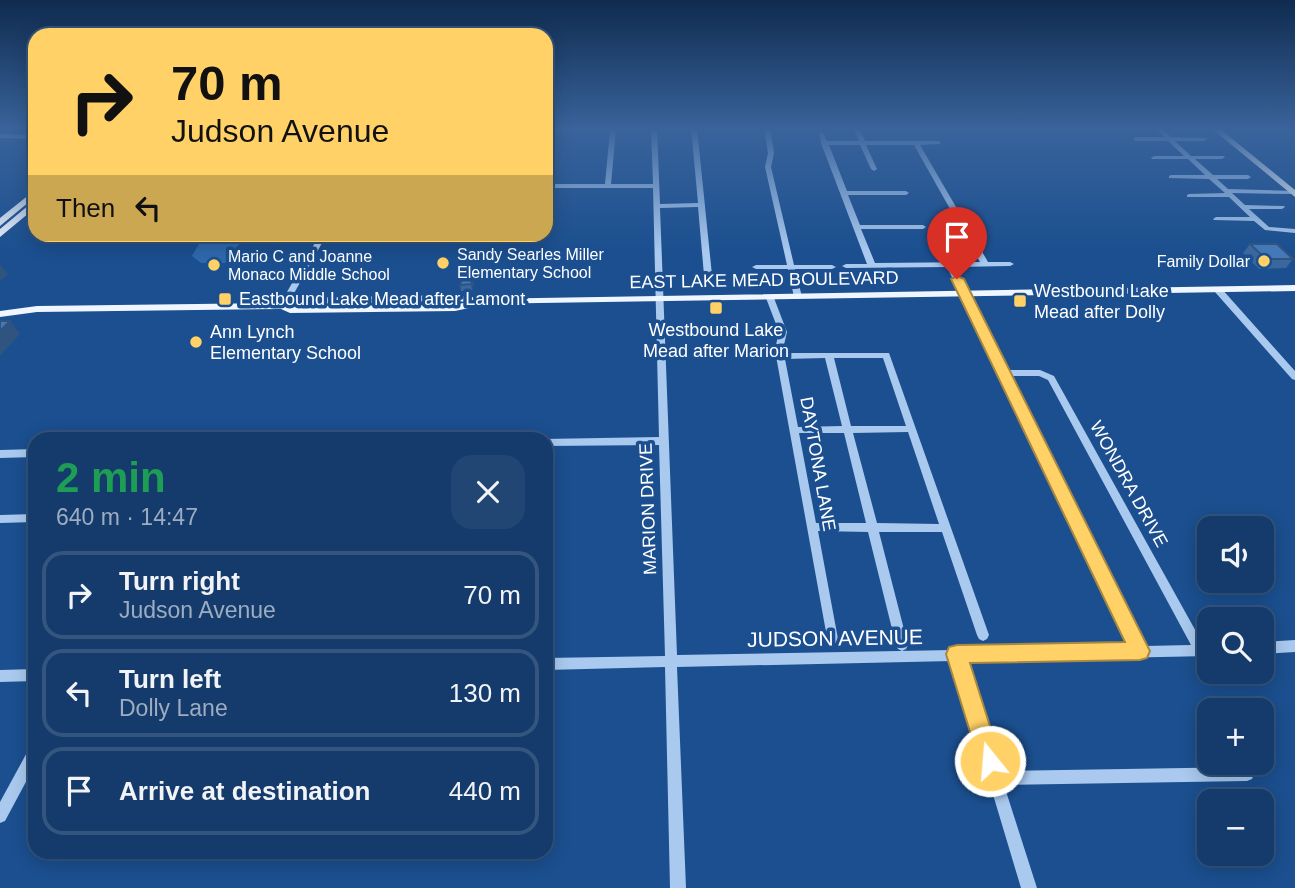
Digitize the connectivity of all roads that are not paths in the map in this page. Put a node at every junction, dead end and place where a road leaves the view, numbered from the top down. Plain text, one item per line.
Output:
1 (610, 169) edge
2 (655, 169) edge
3 (698, 169) edge
4 (769, 169) edge
5 (834, 169) edge
6 (931, 169) edge
7 (1203, 169) edge
8 (1265, 169) edge
9 (1210, 176) junction
10 (1171, 177) dead end
11 (1248, 177) dead end
12 (553, 186) edge
13 (608, 186) junction
14 (656, 186) junction
15 (843, 193) junction
16 (906, 193) dead end
17 (1229, 193) junction
18 (1294, 193) edge
19 (1189, 196) dead end
20 (28, 204) edge
21 (702, 205) junction
22 (657, 206) junction
23 (1244, 207) junction
24 (1282, 207) dead end
25 (1216, 219) dead end
26 (1256, 219) junction
27 (4, 224) edge
28 (856, 227) junction
29 (923, 227) dead end
30 (1295, 231) edge
31 (0, 234) edge
32 (319, 242) edge
33 (985, 264) junction
34 (1010, 264) dead end
35 (950, 265) junction
36 (846, 266) dead end
37 (872, 266) junction
38 (756, 267) dead end
39 (789, 267) junction
40 (832, 267) dead end
41 (708, 275) dead end
42 (1295, 288) edge
43 (1218, 290) junction
44 (965, 294) junction
45 (797, 297) junction
46 (770, 298) junction
47 (423, 299) junction
48 (659, 300) junction
49 (486, 302) junction
50 (0, 306) edge
51 (283, 306) junction
52 (37, 309) junction
53 (349, 309) junction
54 (0, 314) edge
55 (780, 356) junction
56 (829, 356) junction
57 (1004, 373) junction
58 (1295, 377) edge
59 (912, 429) junction
60 (794, 430) junction
61 (847, 430) junction
62 (663, 441) junction
63 (553, 442) edge
64 (28, 453) edge
65 (0, 454) edge
66 (28, 518) edge
67 (0, 519) edge
68 (812, 527) junction
69 (872, 528) junction
70 (946, 528) junction
71 (983, 635) dead end
72 (1197, 636) edge
73 (832, 639) dead end
74 (902, 645) dead end
75 (1295, 646) edge
76 (1274, 647) edge
77 (1197, 650) edge
78 (1140, 651) junction
79 (957, 654) junction
80 (671, 661) junction
81 (553, 664) edge
82 (28, 675) edge
83 (0, 676) edge
84 (28, 765) edge
85 (1197, 775) edge
86 (995, 778) junction
87 (0, 816) edge
88 (678, 888) edge
89 (1029, 888) edge

1 - 13 street
2 - 14 street, MARION DRIVE
3 - 21 street
4 - 39 street
5 - 15 street
6 - 33 street
7 - 9 street
8 - 18 main road
9 - 10 street
9 - 11 street
9 - 17 street
12 - 13 street
13 - 14 street
14 - 22 street, MARION DRIVE
15 - 16 street
15 - 28 street
17 - 18 street
17 - 19 street
17 - 23 street
20 - 27 main road
21 - 22 street
21 - 41 street
22 - 48 street, MARION DRIVE
23 - 24 street
23 - 26 street
25 - 26 street
26 - 30 street
27 - 31 main road
28 - 29 street
28 - 37 street
32 - 51 street
33 - 34 street
33 - 35 street
35 - 37 street
35 - 44 street
36 - 37 street
38 - 39 street
39 - 40 street
39 - 45 street
42 - 43 main road, EAST LAKE MEAD BOULEVARD
43 - 44 main road, EAST LAKE MEAD BOULEVARD
43 - 58 street
44 - 45 main road, EAST LAKE MEAD BOULEVARD
44 - 57 street
45 - 46 main road, EAST LAKE MEAD BOULEVARD
46 - 48 main road, EAST LAKE MEAD BOULEVARD
46 - 55 street, DAYTONA LANE
47 - 49 main road, EAST LAKE MEAD BOULEVARD
47 - 51 main road, EAST LAKE MEAD BOULEVARD
47 - 53 main road
48 - 49 main road, EAST LAKE MEAD BOULEVARD
48 - 62 street, MARION DRIVE
49 - 53 main road, EAST LAKE MEAD BOULEVARD
50 - 52 main road, EAST LAKE MEAD BOULEVARD
51 - 52 main road, EAST LAKE MEAD BOULEVARD
51 - 53 main road, EAST LAKE MEAD BOULEVARD
52 - 54 main road, EAST LAKE MEAD BOULEVARD
55 - 56 street
55 - 60 street, DAYTONA LANE
56 - 59 street
56 - 61 street
57 - 72 street, WONDRA DRIVE
57 - 78 street
59 - 61 street
59 - 70 street
60 - 61 street
60 - 68 street, DAYTONA LANE
61 - 69 street
62 - 63 street
62 - 80 street, MARION DRIVE
64 - 65 street
66 - 67 street
68 - 69 street
68 - 73 street, DAYTONA LANE
69 - 70 street
69 - 74 street
70 - 71 street
75 - 76 street
77 - 78 street, JUDSON AVENUE
78 - 79 street, JUDSON AVENUE
79 - 80 street, JUDSON AVENUE
79 - 86 street
80 - 81 street, JUDSON AVENUE
80 - 88 street, MARION DRIVE
82 - 83 street
84 - 87 street
85 - 86 street
86 - 89 street

